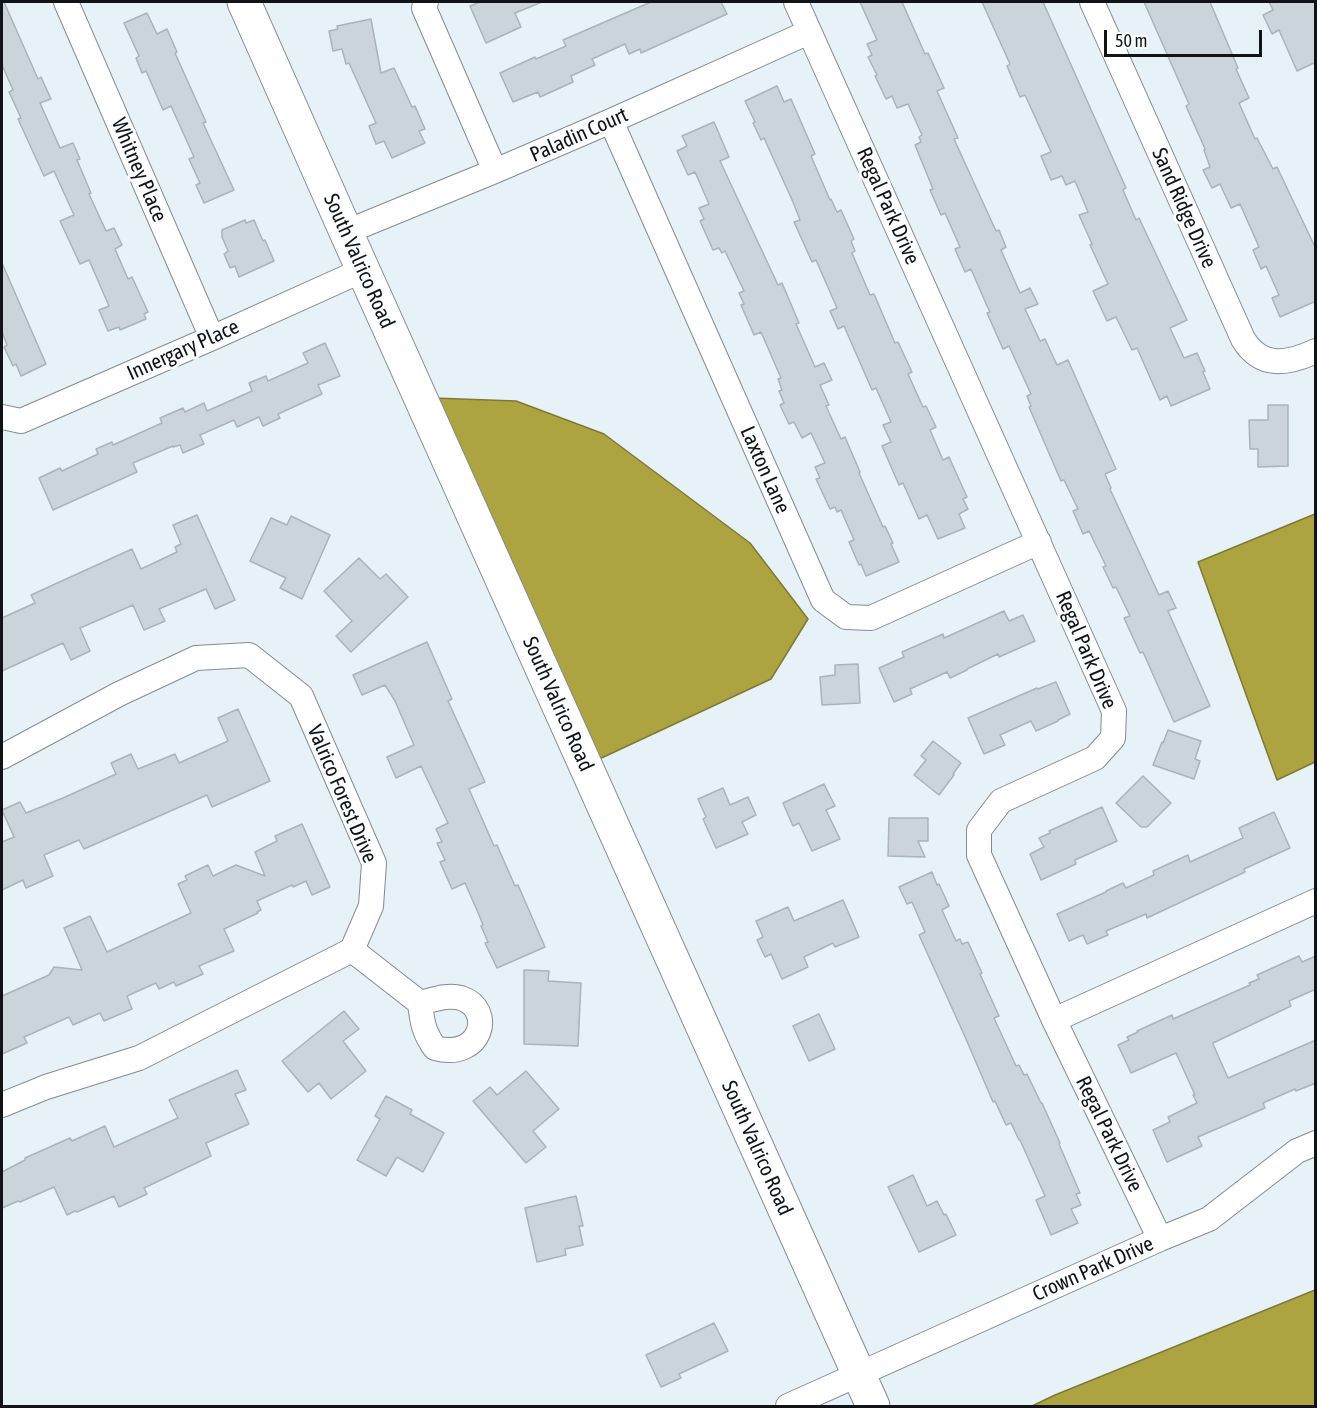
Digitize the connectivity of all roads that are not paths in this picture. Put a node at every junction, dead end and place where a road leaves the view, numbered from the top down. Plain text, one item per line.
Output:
1 (66, 2) edge
2 (244, 2) edge
3 (426, 2) edge
4 (796, 2) edge
5 (1092, 2) edge
6 (809, 32) junction
7 (611, 121) junction
8 (495, 171) junction
9 (346, 232) junction
10 (363, 270) junction
11 (212, 338) junction
12 (1316, 351) edge
13 (2, 417) edge
14 (1039, 542) junction
15 (2, 757) edge
16 (1316, 901) edge
17 (352, 950) junction
18 (420, 1004) dead end
19 (1054, 1020) junction
20 (2, 1105) edge
21 (1316, 1143) edge
22 (1160, 1239) junction
23 (859, 1375) junction
24 (788, 1407) edge
25 (873, 1407) edge

1 - 11 street, Whitney Place
2 - 9 street, South Valrico Road
3 - 8 street
4 - 6 street, Regal Park Drive
5 - 12 street, Sand Ridge Drive
6 - 7 street, Paladin Court
6 - 14 street, Regal Park Drive
7 - 8 street, Paladin Court
7 - 14 street, Laxton Lane
8 - 9 street, Paladin Court
9 - 10 street, South Valrico Road
10 - 11 street, Innergary Place
10 - 23 street, South Valrico Road
11 - 13 street, Innergary Place
14 - 19 street, Regal Park Drive
15 - 17 street, Valrico Forest Drive
16 - 19 street
17 - 18 street
17 - 20 street
19 - 22 street, Regal Park Drive
21 - 22 street, Crown Park Drive
22 - 23 street, Crown Park Drive
23 - 24 street, Crown Park Drive
23 - 25 street, South Valrico Road

